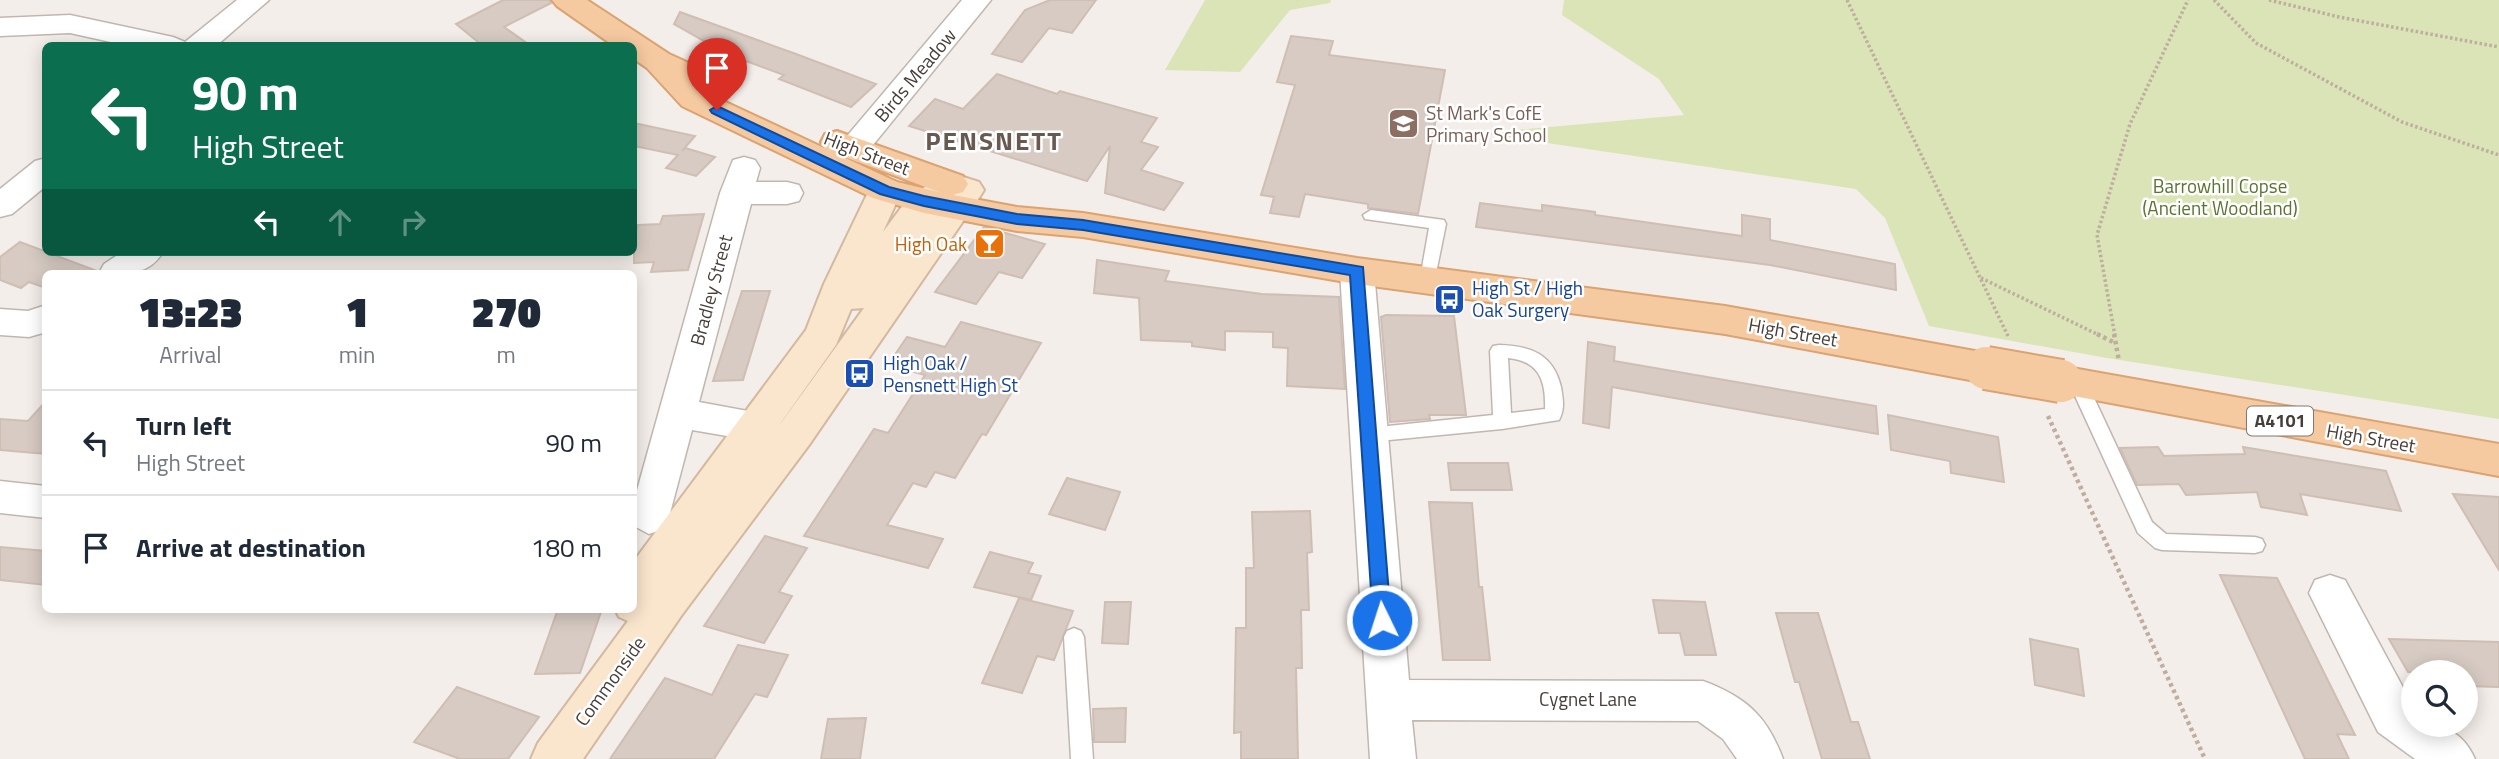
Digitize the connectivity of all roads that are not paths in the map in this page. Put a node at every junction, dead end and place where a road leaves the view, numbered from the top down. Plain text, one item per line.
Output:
1 (255, 0) edge
2 (567, 0) edge
3 (977, 0) edge
4 (0, 27) edge
5 (154, 42) edge
6 (202, 42) edge
7 (630, 42) edge
8 (637, 47) edge
9 (658, 61) junction
10 (853, 149) junction
11 (42, 172) edge
12 (740, 180) joint
13 (885, 190) junction
14 (787, 193) dead end
15 (950, 196) junction
16 (0, 206) edge
17 (1371, 215) dead end
18 (140, 256) edge
19 (120, 270) edge
20 (1357, 271) junction
21 (1428, 279) junction
22 (42, 319) edge
23 (0, 322) edge
24 (823, 335) junction
25 (2062, 393) junction
26 (679, 413) junction
27 (1502, 422) junction
28 (756, 426) junction
29 (795, 434) junction
30 (1369, 435) junction
31 (2499, 460) edge
32 (0, 497) edge
33 (42, 502) edge
34 (649, 517) dead end
35 (2255, 545) dead end
36 (663, 559) edge
37 (2330, 593) dead end
38 (644, 605) edge
39 (1074, 637) dead end
40 (1388, 700) junction
41 (566, 742) edge
42 (1082, 759) edge
43 (1393, 759) edge
44 (1760, 759) edge
45 (2452, 759) edge

1 - 6 street
2 - 7 main road, High Street / A4101
3 - 10 street, Birds Meadow
4 - 5 street
8 - 9 main road, High Street / A4101
9 - 10 main road, High Street / A4101
9 - 13 main road, High Street / A4101
10 - 15 main road, High Street / A4101
11 - 16 street
12 - 14 street
12 - 26 street, Bradley Street
13 - 15 main road, High Street / A4101
13 - 24 main road
15 - 20 main road, High Street / A4101
15 - 24 main road
15 - 29 main road
17 - 21 lane
18 - 19 street
20 - 21 main road, High Street / A4101
20 - 30 street
21 - 25 main road, High Street / A4101, bridge
22 - 23 street
24 - 28 main road
25 - 31 main road, High Street / A4101
25 - 35 lane
26 - 28 street
26 - 34 street, Bradley Street
27 - 27 lane
27 - 30 lane
28 - 29 main road
28 - 36 main road
29 - 36 main road
30 - 40 street
32 - 33 street
36 - 38 main road
37 - 45 street
38 - 41 main road
39 - 42 lane
40 - 43 street
40 - 44 street, Cygnet Lane

